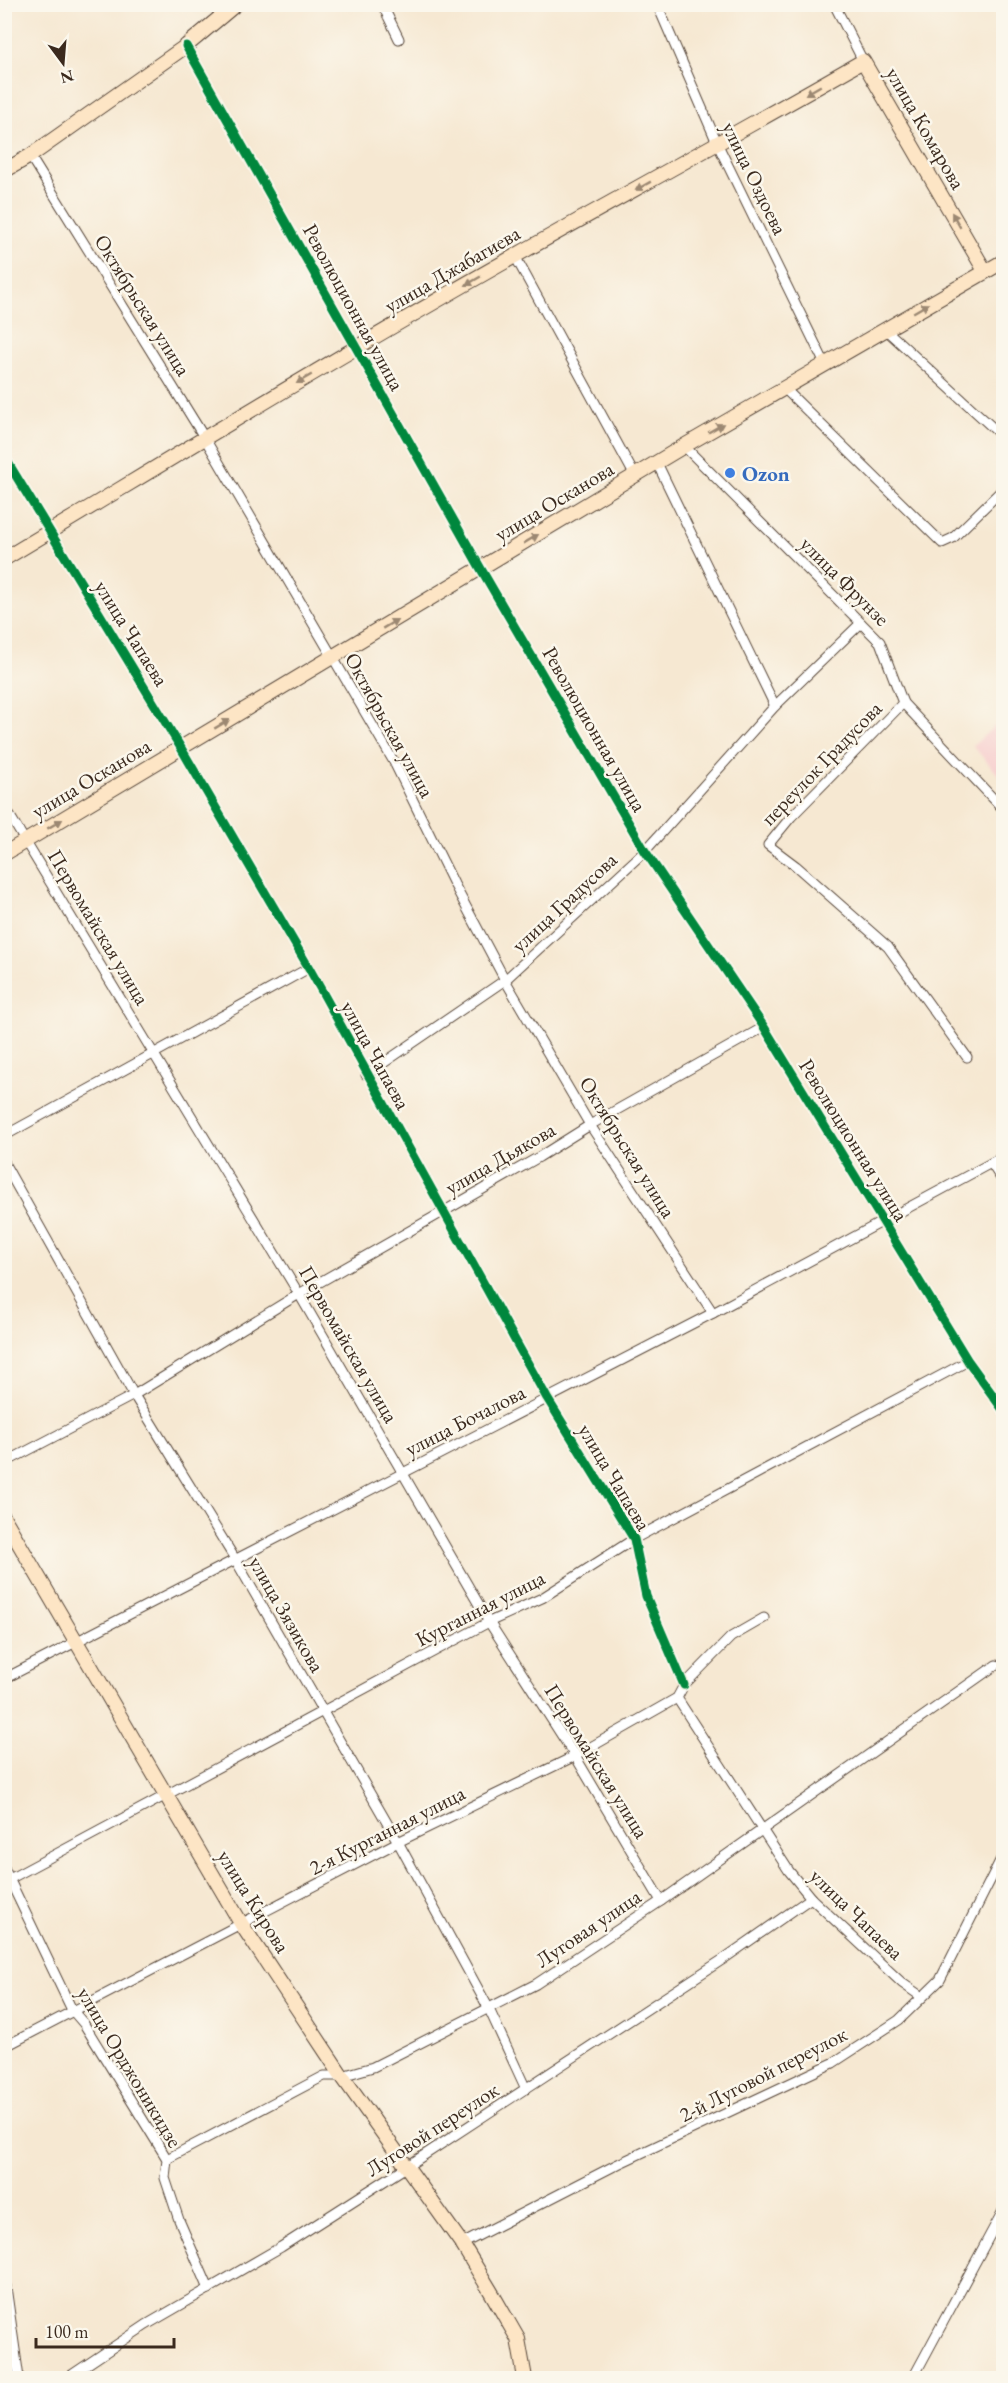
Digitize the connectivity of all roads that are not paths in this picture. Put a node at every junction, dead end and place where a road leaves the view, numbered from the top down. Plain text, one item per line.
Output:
1 (236, 4) edge
2 (382, 4) edge
3 (657, 4) edge
4 (834, 4) edge
5 (399, 39) dead end
6 (186, 46) junction
7 (863, 61) junction
8 (718, 145) junction
9 (30, 156) junction
10 (4, 171) edge
11 (515, 256) junction
12 (1004, 261) edge
13 (985, 271) junction
14 (885, 329) junction
15 (356, 348) junction
16 (825, 364) junction
17 (784, 388) junction
18 (204, 438) junction
19 (1004, 438) edge
20 (684, 446) junction
21 (4, 456) edge
22 (657, 463) junction
23 (635, 476) junction
24 (1004, 488) edge
25 (49, 532) junction
26 (4, 559) edge
27 (481, 569) junction
28 (861, 622) junction
29 (332, 658) junction
30 (903, 703) junction
31 (775, 706) junction
32 (182, 748) junction
33 (4, 806) edge
34 (1004, 810) edge
35 (26, 841) junction
36 (645, 851) junction
37 (4, 854) edge
38 (309, 968) junction
39 (506, 980) junction
40 (764, 1027) junction
41 (155, 1054) junction
42 (967, 1057) dead end
43 (366, 1075) junction
44 (590, 1125) junction
45 (4, 1136) edge
46 (1004, 1156) edge
47 (4, 1162) edge
48 (991, 1163) junction
49 (1004, 1183) edge
50 (443, 1211) junction
51 (883, 1221) junction
52 (299, 1294) junction
53 (713, 1313) junction
54 (968, 1361) junction
55 (134, 1395) junction
56 (548, 1398) junction
57 (1004, 1411) edge
58 (4, 1463) edge
59 (403, 1472) junction
60 (4, 1518) edge
61 (634, 1539) junction
62 (235, 1559) junction
63 (764, 1618) dead end
64 (489, 1622) junction
65 (77, 1642) junction
66 (996, 1665) dead end
67 (4, 1679) edge
68 (684, 1685) junction
69 (677, 1698) junction
70 (322, 1712) junction
71 (575, 1755) junction
72 (166, 1796) junction
73 (762, 1829) junction
74 (398, 1842) junction
75 (1004, 1852) edge
76 (4, 1868) edge
77 (8, 1880) edge
78 (811, 1898) junction
79 (661, 1901) junction
80 (242, 1925) junction
81 (922, 1997) junction
82 (489, 2009) junction
83 (72, 2010) junction
84 (4, 2047) edge
85 (342, 2076) junction
86 (526, 2090) junction
87 (167, 2159) junction
88 (406, 2167) junction
89 (1004, 2209) edge
90 (462, 2244) junction
91 (4, 2273) edge
92 (209, 2289) junction
93 (20, 2379) edge
94 (67, 2379) edge
95 (525, 2379) edge
96 (914, 2379) edge

1 - 6 main road
2 - 5 street
3 - 8 street, улица Оздоева
4 - 7 street, улица Комарова
6 - 9 main road
6 - 15 street, Революционная улица
7 -> 8 main road, улица Джабагиева
13 -> 7 main road, улица Комарова
8 -> 11 main road, улица Джабагиева
8 - 16 street, улица Оздоева
9 - 10 main road
9 - 18 street, Октябрьская улица
11 -> 15 main road, улица Джабагиева
11 - 23 street
12 - 13 main road, улица Осканова
14 -> 13 main road, улица Осканова
14 - 16 main road, улица Осканова
14 - 19 street
15 -> 18 main road, улица Джабагиева
15 - 27 street, Революционная улица
16 - 17 main road, улица Осканова
20 -> 17 main road, улица Осканова
17 - 24 street
18 - 25 main road, улица Джабагиева
18 - 29 street, Октябрьская улица
20 - 22 main road, улица Осканова
20 - 28 street, улица Фрунзе
21 - 25 street, улица Чапаева
22 - 23 main road, улица Осканова
22 - 31 street
27 -> 23 main road, улица Осканова
25 - 26 main road, улица Джабагиева
25 - 32 street, улица Чапаева
29 -> 27 main road, улица Осканова
27 - 36 street, Революционная улица
28 - 30 street, улица Фрунзе
28 - 31 street, улица Градусова
32 -> 29 main road, улица Осканова
29 - 39 street, Октябрьская улица
30 - 34 street, улица Фрунзе
30 - 42 street, переулок Градусова
31 - 36 street, улица Градусова
35 -> 32 main road, улица Осканова
32 - 38 street, улица Чапаева
33 - 35 street, Первомайская улица
35 - 37 main road, улица Осканова
35 - 41 street, Первомайская улица
36 - 39 street, улица Градусова
36 - 40 street, Революционная улица
38 - 41 street
38 - 43 street, улица Чапаева
39 - 43 street, улица Градусова
39 - 44 street, Октябрьская улица
40 - 44 street, улица Дьякова
40 - 51 street, Революционная улица
41 - 45 street
41 - 52 street, Первомайская улица
43 - 50 street, улица Чапаева
44 - 50 street, улица Дьякова
44 - 53 street, Октябрьская улица
46 - 48 street, улица Бочалова
47 - 55 street, улица Зязикова
48 - 49 street
48 - 51 street, улица Бочалова
50 - 52 street, улица Дьякова
50 - 56 street, улица Чапаева
51 - 53 street, улица Бочалова
51 - 54 street, Революционная улица
52 - 55 street, улица Дьякова
52 - 59 street, Первомайская улица
53 - 56 street, улица Бочалова
54 - 57 street, Революционная улица
54 - 61 street, Курганная улица
55 - 58 street, улица Дьякова
55 - 62 street, улица Зязикова
56 - 59 street, улица Бочалова
56 - 61 street, улица Чапаева
59 - 62 street, улица Бочалова
59 - 64 street, Первомайская улица
60 - 65 main road, улица Кирова
61 - 64 street, Курганная улица
61 - 68 street, улица Чапаева
62 - 65 street, улица Бочалова
62 - 70 street, улица Зязикова
63 - 68 street
64 - 70 street, Курганная улица
64 - 71 street, Первомайская улица
65 - 67 street, улица Бочалова
65 - 72 main road, улица Кирова
66 - 73 street, Луговая улица
68 - 69 street
69 - 71 street, 2-я Курганная улица
69 - 73 street, улица Чапаева
70 - 72 street, Курганная улица
70 - 74 street, улица Зязикова
71 - 74 street, 2-я Курганная улица
71 - 79 street, Первомайская улица
72 - 77 street, Курганная улица
72 - 80 main road, улица Кирова
73 - 78 street, улица Чапаева
73 - 79 street, Луговая улица
74 - 80 street, 2-я Курганная улица
74 - 82 street, улица Зязикова
75 - 81 street, 2-й Луговой переулок
76 - 77 street, улица Орджоникидзе
77 - 83 street, улица Орджоникидзе
78 - 81 street, улица Чапаева
78 - 86 street, Луговой переулок
79 - 82 street, Луговая улица
80 - 83 street, 2-я Курганная улица
80 - 85 main road, улица Кирова
81 - 90 street, 2-й Луговой переулок
82 - 85 street, Луговая улица
82 - 86 street, улица Зязикова
83 - 84 street, 2-я Курганная улица
83 - 87 street, улица Орджоникидзе
85 - 87 street, Луговая улица
85 - 88 main road, улица Кирова
86 - 88 street, Луговой переулок
87 - 92 street, улица Орджоникидзе
88 - 90 main road, улица Кирова
88 - 92 street, Луговой переулок
89 - 96 street
90 - 95 main road, улица Кирова
91 - 93 street
92 - 94 street, Луговой переулок

